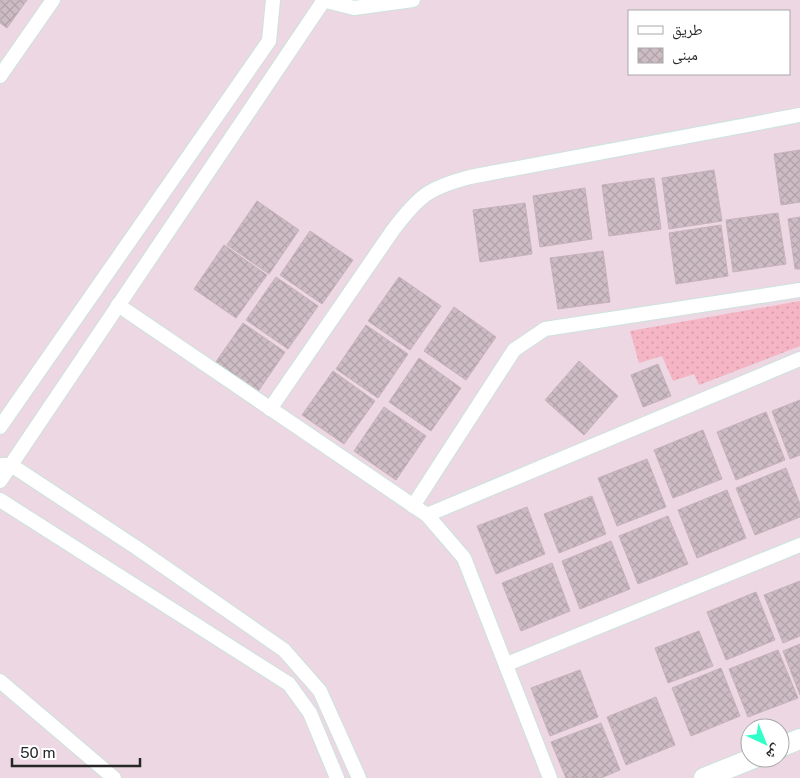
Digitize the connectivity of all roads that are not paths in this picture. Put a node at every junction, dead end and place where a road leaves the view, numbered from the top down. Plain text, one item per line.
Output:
1 (53, 0) edge
2 (273, 0) edge
3 (323, 0) edge
4 (413, 0) edge
5 (6, 55) edge
6 (0, 76) edge
7 (800, 115) edge
8 (800, 290) edge
9 (118, 305) junction
10 (800, 359) edge
11 (270, 409) junction
12 (0, 427) edge
13 (6, 465) edge
14 (0, 481) edge
15 (0, 500) edge
16 (413, 506) junction
17 (427, 515) junction
18 (800, 545) edge
19 (507, 664) junction
20 (0, 680) edge
21 (740, 764) edge
22 (114, 778) edge
23 (336, 778) edge
24 (359, 778) edge
25 (550, 778) edge
26 (704, 778) edge

1 - 5 street
2 - 12 street
3 - 4 street
3 - 9 street
5 - 6 street
7 - 11 street
8 - 16 street
9 - 11 street
9 - 13 street
10 - 17 street
11 - 16 street
13 - 14 street
13 - 24 street
15 - 23 street
16 - 17 street
17 - 19 street
18 - 19 street
19 - 25 street
20 - 22 street
21 - 26 street

